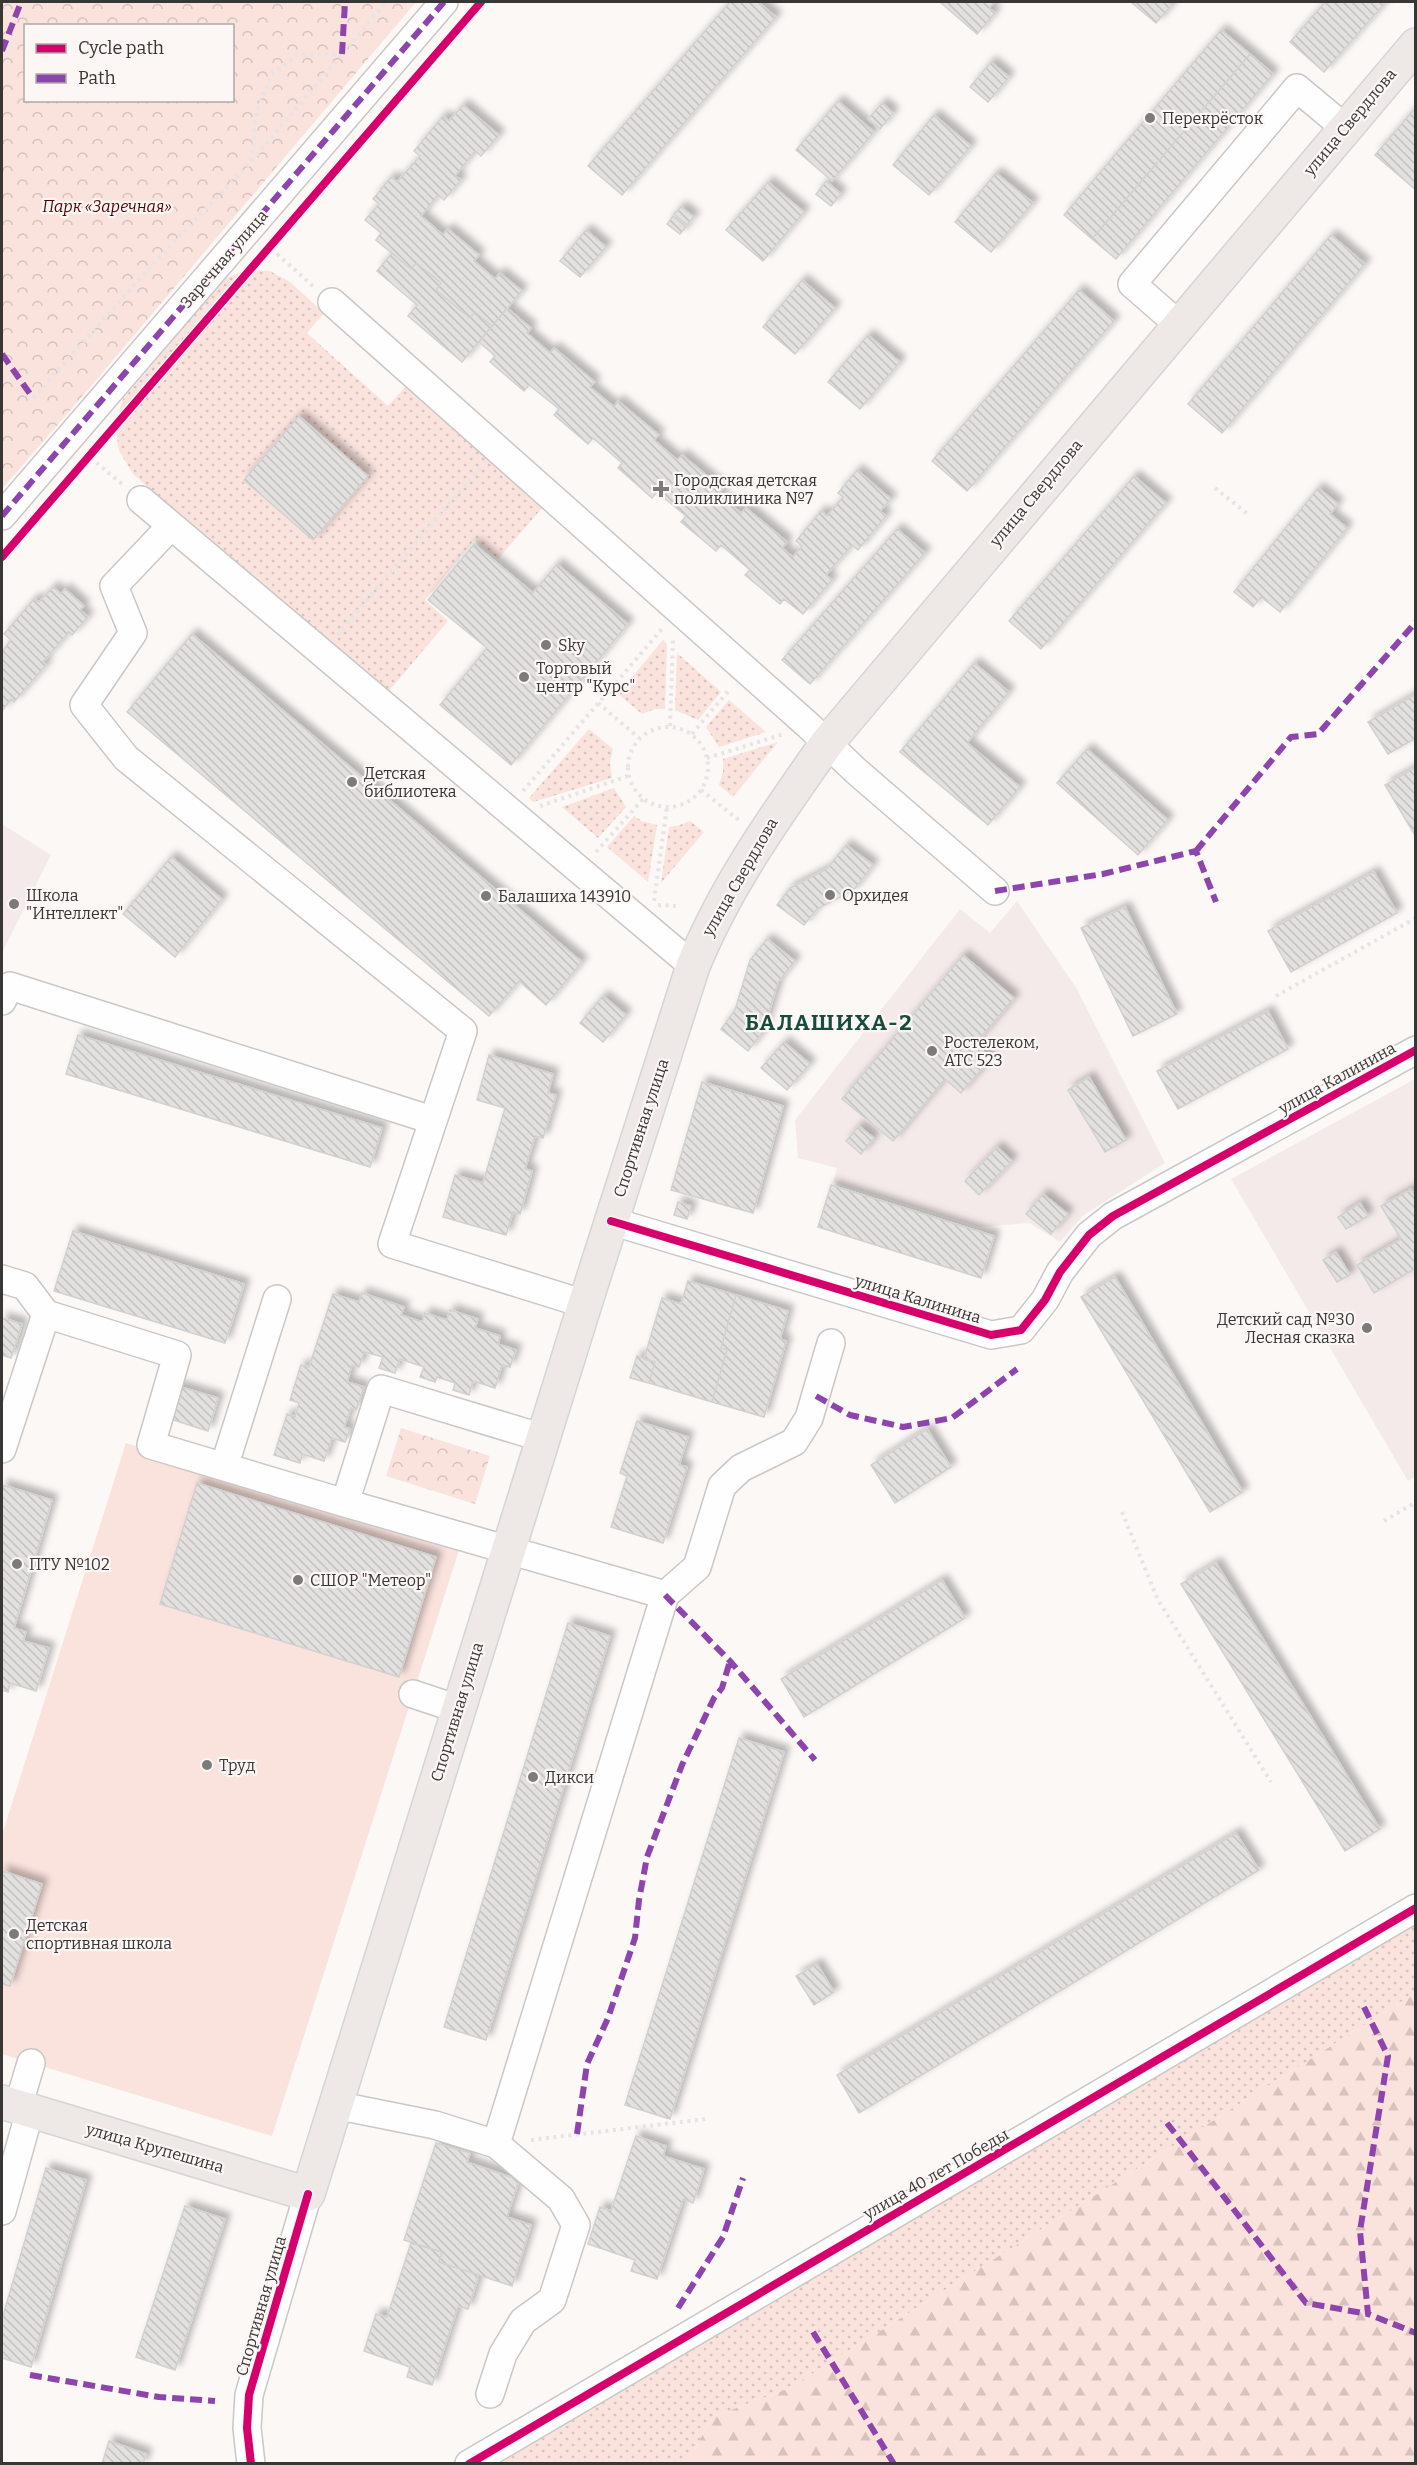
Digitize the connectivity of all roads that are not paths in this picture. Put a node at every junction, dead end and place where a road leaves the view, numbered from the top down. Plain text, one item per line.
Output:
1 (444, 2) edge
2 (1416, 45) edge
3 (1345, 128) junction
4 (332, 302) road end
5 (1178, 324) junction
6 (141, 500) road end
7 (2, 516) edge
8 (171, 526) junction
9 (827, 743) junction
10 (995, 891) dead end
11 (693, 966) junction
12 (2, 1001) edge
13 (1416, 1050) edge
14 (432, 1120) junction
15 (611, 1221) junction
16 (2, 1279) edge
17 (277, 1299) dead end
18 (585, 1304) junction
19 (46, 1314) junction
20 (831, 1343) dead end
21 (543, 1438) junction
22 (2, 1449) edge
23 (224, 1467) junction
24 (345, 1503) junction
25 (508, 1550) junction
26 (665, 1595) junction
27 (413, 1694) dead end
28 (458, 1709) junction
29 (1416, 1908) edge
30 (31, 2063) dead end
31 (335, 2105) junction
32 (17, 2107) edge
33 (496, 2144) junction
34 (308, 2194) junction
35 (2, 2211) edge
36 (490, 2394) dead end
37 (246, 2461) edge
38 (469, 2463) edge

1 - 7 street, Заречная улица
2 - 3 main road, улица Свердлова
3 - 5 main road, улица Свердлова
3 - 5 street
4 - 9 street
5 - 9 main road, улица Свердлова
6 - 8 street
8 - 11 street
8 - 14 street
9 - 10 street
9 - 11 main road, улица Свердлова
11 - 15 main road, Спортивная улица
12 - 14 street
13 - 15 street, улица Калинина
14 - 18 street
15 - 18 main road, Спортивная улица
16 - 19 street
17 - 23 street
18 - 21 main road, Спортивная улица
19 - 22 street
19 - 23 street
20 - 26 street
21 - 24 street
21 - 25 main road, Спортивная улица
23 - 24 street
24 - 25 street
25 - 26 street
25 - 28 main road, Спортивная улица
26 - 33 street
27 - 28 street
28 - 31 main road, Спортивная улица
29 - 38 street, улица 40 лет Победы
30 - 32 street
31 - 33 street
31 - 34 main road, Спортивная улица
32 - 34 main road, улица Крупешина
32 - 35 street
33 - 36 street
34 - 37 street, Спортивная улица

